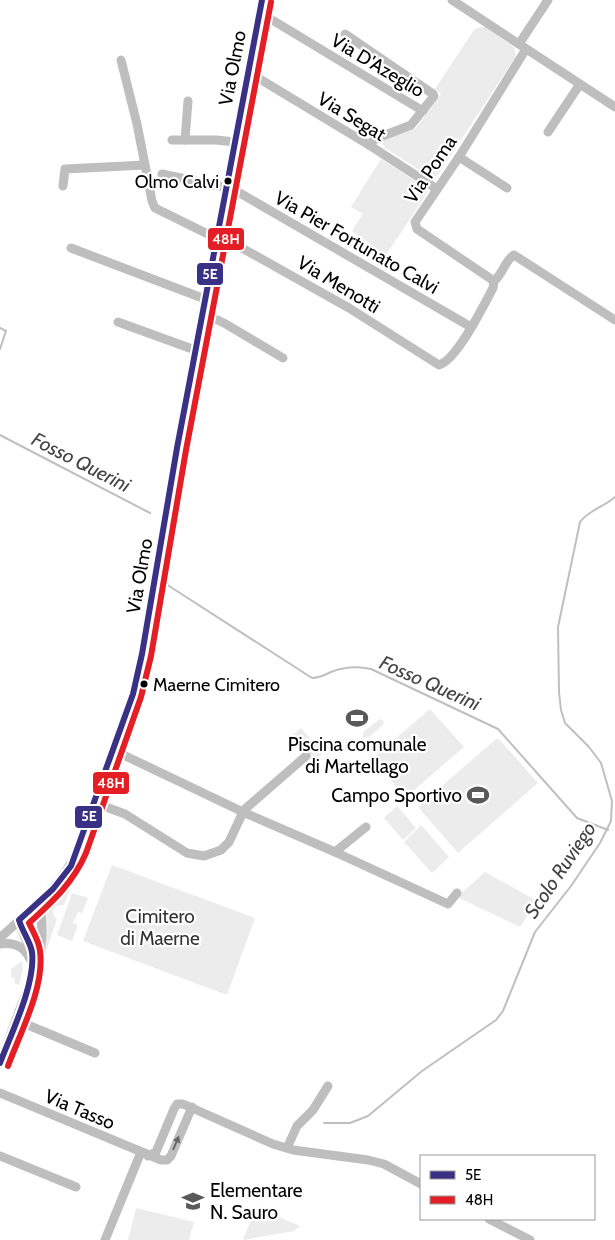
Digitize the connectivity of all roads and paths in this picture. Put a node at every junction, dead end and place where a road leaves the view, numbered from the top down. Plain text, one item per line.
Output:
1 (262, 0) edge
2 (452, 0) edge
3 (548, 0) edge
4 (259, 14) junction
5 (345, 34) dead end
6 (523, 46) junction
7 (121, 60) dead end
8 (248, 74) junction
9 (580, 84) junction
10 (188, 101) dead end
11 (615, 107) edge
12 (423, 111) junction
13 (548, 132) dead end
14 (172, 140) dead end
15 (185, 140) junction
16 (235, 142) junction
17 (369, 145) junction
18 (458, 157) junction
19 (145, 165) junction
20 (162, 174) dead end
21 (63, 186) dead end
22 (226, 187) junction
23 (507, 188) dead end
24 (437, 189) junction
25 (217, 237) junction
26 (71, 248) dead end
27 (494, 281) junction
28 (205, 299) junction
29 (202, 314) junction
30 (615, 320) edge
31 (118, 322) dead end
32 (471, 327) junction
33 (195, 350) junction
34 (283, 358) dead end
35 (113, 750) junction
36 (306, 756) dead end
37 (95, 803) junction
38 (243, 812) junction
39 (366, 827) dead end
40 (335, 852) junction
41 (457, 893) dead end
42 (44, 899) junction
43 (20, 919) junction
44 (0, 938) edge
45 (0, 944) edge
46 (41, 948) junction
47 (32, 965) junction
48 (32, 976) junction
49 (16, 1020) junction
50 (95, 1054) dead end
51 (0, 1062) edge
52 (328, 1086) dead end
53 (0, 1093) edge
54 (192, 1107) junction
55 (290, 1149) junction
56 (144, 1154) junction
57 (0, 1156) edge
58 (420, 1183) edge
59 (76, 1187) dead end
60 (491, 1220) edge
61 (105, 1240) edge
62 (530, 1240) edge

1 - 4 street, Via Olmo
2 - 6 street
3 - 6 street, Via Poma
4 - 8 street, Via Olmo
4 - 12 street, Via D'Azeglio
5 - 12 street
6 - 9 street
6 - 18 street, Via Poma
7 - 19 street
8 - 16 street, Via Olmo
8 - 17 street, Via Segat
9 - 11 street
9 - 13 street
10 - 15 street, Via Olmo
12 - 17 street, Via D'Azeglio
14 - 15 street
15 - 16 street
16 - 22 street, Via Olmo
17 - 24 street, Via Segat
18 - 23 street
18 - 24 street, Via Poma
19 - 21 street
19 - 25 street, Via Menotti
20 - 22 street
22 - 25 street, Via Olmo
22 - 32 street, Via Pier Fortunato Calvi
24 - 27 street, Via Poma
25 - 28 street, Via Olmo
25 - 32 street, Via Menotti
26 - 28 street
27 - 30 street
27 - 32 street
28 - 29 street, Via Olmo
29 - 33 street, Via Olmo
29 - 34 street
31 - 33 street
33 - 35 street, Via Olmo
35 - 37 street, Via Olmo
35 - 38 street
36 - 38 street
37 - 38 street
37 - 42 street, Via Olmo
38 - 40 street
39 - 40 street
40 - 41 street
42 - 43 street, Via Olmo
42 - 46 street
43 - 44 street, Via Olmo
43 - 46 street
43 - 47 street
45 - 47 street
46 - 48 street
47 - 48 street
48 - 49 street
49 - 50 street
49 - 51 street
52 - 55 street
53 - 56 street, Via Tasso
54 - 55 street
54 - 56 street
56 -> 54 street, Via Tasso
55 - 58 street
56 - 61 street
57 - 59 street
60 - 62 street

